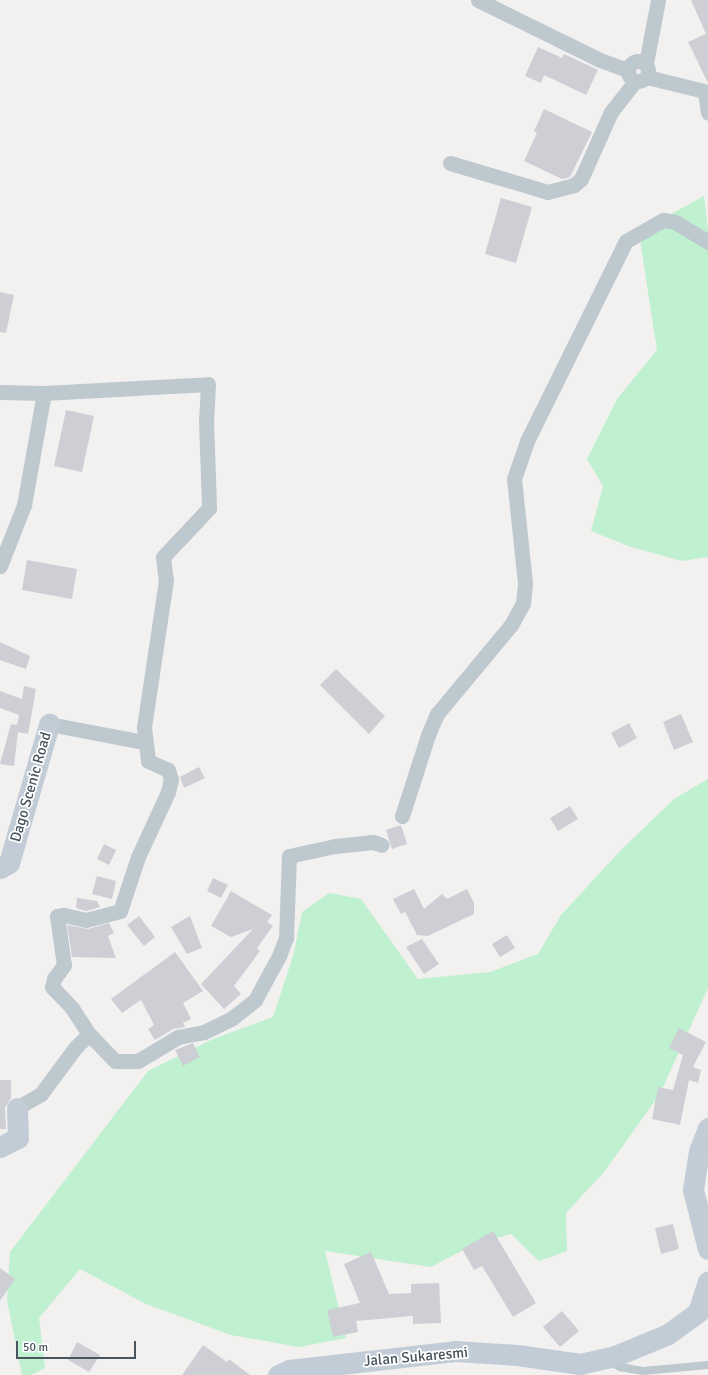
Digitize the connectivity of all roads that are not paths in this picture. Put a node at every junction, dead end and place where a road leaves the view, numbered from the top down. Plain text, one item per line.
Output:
1 (478, 0) edge
2 (658, 0) edge
3 (639, 73) junction
4 (706, 93) edge
5 (708, 113) edge
6 (450, 163) dead end
7 (708, 242) edge
8 (0, 392) edge
9 (44, 393) junction
10 (0, 566) edge
11 (49, 724) joint
12 (144, 742) junction
13 (402, 816) dead end
14 (382, 845) dead end
15 (0, 868) edge
16 (89, 1034) junction
17 (17, 1108) joint
18 (708, 1128) edge
19 (0, 1147) edge
20 (708, 1249) edge
21 (708, 1282) edge
22 (708, 1366) edge
23 (600, 1367) edge
24 (349, 1369) edge
25 (278, 1375) edge

1 - 3 street
2 - 3 street
3 - 4 street
3 - 6 street
4 - 5 street
7 - 13 street
8 - 9 street
9 - 10 street
9 - 12 street
11 - 12 street
11 - 15 main road, Dago Scenic Road
12 - 16 street
14 - 16 street
16 - 17 street
17 - 19 main road
18 - 20 main road
21 - 23 main road
22 - 23 lane
23 - 24 main road, Jalan Sukaresmi
24 - 25 main road, Jalan Sukaresmi

